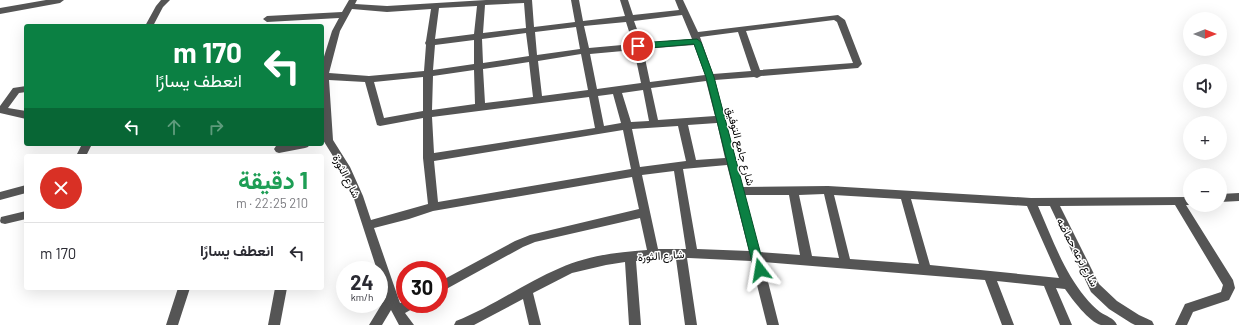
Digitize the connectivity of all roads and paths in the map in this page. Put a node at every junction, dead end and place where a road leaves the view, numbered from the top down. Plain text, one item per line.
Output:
1 (14, 0) edge
2 (60, 0) edge
3 (166, 0) edge
4 (527, 0) edge
5 (575, 0) edge
6 (624, 0) edge
7 (679, 0) edge
8 (507, 1) edge
9 (351, 3) edge
10 (481, 4) junction
11 (435, 7) junction
12 (10, 10) junction
13 (0, 11) edge
14 (686, 12) junction
15 (344, 15) junction
16 (267, 19) dead end
17 (629, 19) junction
18 (150, 24) edge
19 (579, 24) junction
20 (741, 29) junction
21 (530, 30) junction
22 (478, 38) junction
23 (696, 38) junction
24 (429, 43) junction
25 (638, 46) junction
26 (584, 51) junction
27 (534, 58) junction
28 (324, 64) edge
29 (479, 67) junction
30 (427, 74) junction
31 (757, 75) junction
32 (324, 76) junction
33 (710, 77) junction
34 (369, 79) junction
35 (647, 86) junction
36 (24, 89) edge
37 (618, 90) junction
38 (594, 93) junction
39 (538, 100) junction
40 (480, 107) junction
41 (1, 110) edge
42 (427, 114) junction
43 (24, 115) edge
44 (721, 119) junction
45 (682, 122) junction
46 (654, 124) junction
47 (627, 126) junction
48 (600, 130) junction
49 (325, 141) edge
50 (296, 146) edge
51 (279, 150) edge
52 (428, 158) junction
53 (732, 161) junction
54 (692, 164) junction
55 (678, 167) junction
56 (636, 172) junction
57 (24, 190) edge
58 (793, 190) junction
59 (828, 190) junction
60 (740, 191) junction
61 (904, 195) junction
62 (0, 196) edge
63 (1239, 197) edge
64 (1227, 198) edge
65 (1031, 202) junction
66 (1053, 202) junction
67 (1178, 202) junction
68 (1183, 202) edge
69 (432, 207) junction
70 (645, 212) junction
71 (24, 215) edge
72 (4, 220) dead end
73 (368, 224) junction
74 (687, 253) junction
75 (653, 254) junction
76 (630, 257) junction
77 (756, 257) junction
78 (807, 260) junction
79 (846, 263) junction
80 (926, 269) junction
81 (989, 275) junction
82 (1046, 282) junction
83 (448, 283) edge
84 (1068, 284) junction
85 (183, 290) edge
86 (280, 290) edge
87 (527, 291) junction
88 (393, 297) junction
89 (396, 308) edge
90 (398, 313) edge
91 (465, 324) edge
92 (172, 325) edge
93 (274, 325) edge
94 (375, 325) edge
95 (408, 325) edge
96 (535, 325) edge
97 (635, 325) edge
98 (691, 325) edge
99 (774, 325) edge
100 (1008, 325) edge
101 (1066, 325) edge
102 (1111, 325) edge
103 (1148, 325) edge
104 (1181, 325) edge

1 - 12 street
2 - 12 street
3 - 18 street
4 - 8 street
4 - 21 street
5 - 19 street
6 - 17 street
7 - 14 street, شارع جامع التوفيق
8 - 10 street
9 - 11 street
9 - 15 street, شارع الثورة
10 - 11 street
10 - 22 street
11 - 24 street
12 - 13 street
14 - 17 street
14 - 23 street, شارع جامع التوفيق
15 - 16 street
15 - 28 street, شارع الثورة
17 - 19 street
17 - 25 street
19 - 21 street
19 - 26 street
20 - 23 street
20 - 31 street
20 - 31 street
21 - 22 street
21 - 27 street
22 - 24 street
22 - 29 street
23 - 25 street
23 - 33 street, شارع جامع التوفيق
24 - 30 street
25 - 26 street
25 - 35 street
26 - 27 street
26 - 38 street
27 - 29 street
27 - 39 street
28 - 32 street, شارع الثورة
29 - 30 street
29 - 40 street
30 - 34 street
30 - 42 street
31 - 33 street
32 - 34 street
32 - 49 street, شارع الثورة
33 - 35 street
33 - 44 street, شارع جامع التوفيق
34 - 42 street
35 - 37 street
35 - 46 street
36 - 41 street
37 - 38 street
37 - 47 street
38 - 39 street
38 - 48 street
39 - 40 street
40 - 42 street
41 - 43 street
42 - 52 street
44 - 45 street
44 - 53 street, شارع جامع التوفيق
45 - 46 street
45 - 54 street
46 - 47 street
47 - 48 street
47 - 56 street
48 - 52 street
49 - 73 street, شارع الثورة
50 - 51 street
52 - 69 street
53 - 54 street
53 - 60 street, شارع جامع التوفيق
54 - 55 street
55 - 56 street
55 - 74 street
56 - 69 street
56 - 70 street
57 - 62 street
58 - 59 street
58 - 60 street
58 - 78 street
59 - 61 street
59 - 79 street
60 - 77 street, شارع جامع التوفيق
61 - 65 street
61 - 80 street
63 - 64 street
65 - 66 street
65 - 84 street, شارع ترعه حماضه
66 - 67 street
66 - 103 street, شارع ترعه حماضه
67 - 68 street
67 - 104 street
69 - 73 street
70 - 75 street
70 - 83 street
71 - 72 street
73 - 88 street, شارع الثورة
74 - 75 street, شارع الثورة
74 - 77 street, شارع الثورة
74 - 98 street
75 - 76 street, شارع الثورة
76 - 87 street, شارع الثورة
76 - 97 street
77 - 78 street, شارع الثورة
77 - 99 street, شارع جامع التوفيق
78 - 79 street, شارع الثورة
79 - 80 street, شارع الثورة
80 - 81 street, شارع الثورة
81 - 82 street, شارع الثورة
81 - 100 street
82 - 84 street, شارع الثورة
82 - 101 street
84 - 102 street, شارع ترعه حماضه
85 - 92 street
86 - 93 street
87 - 91 street, شارع الثورة
87 - 96 street
88 - 89 street, شارع الثورة
88 - 94 street
90 - 95 street, شارع الثورة

